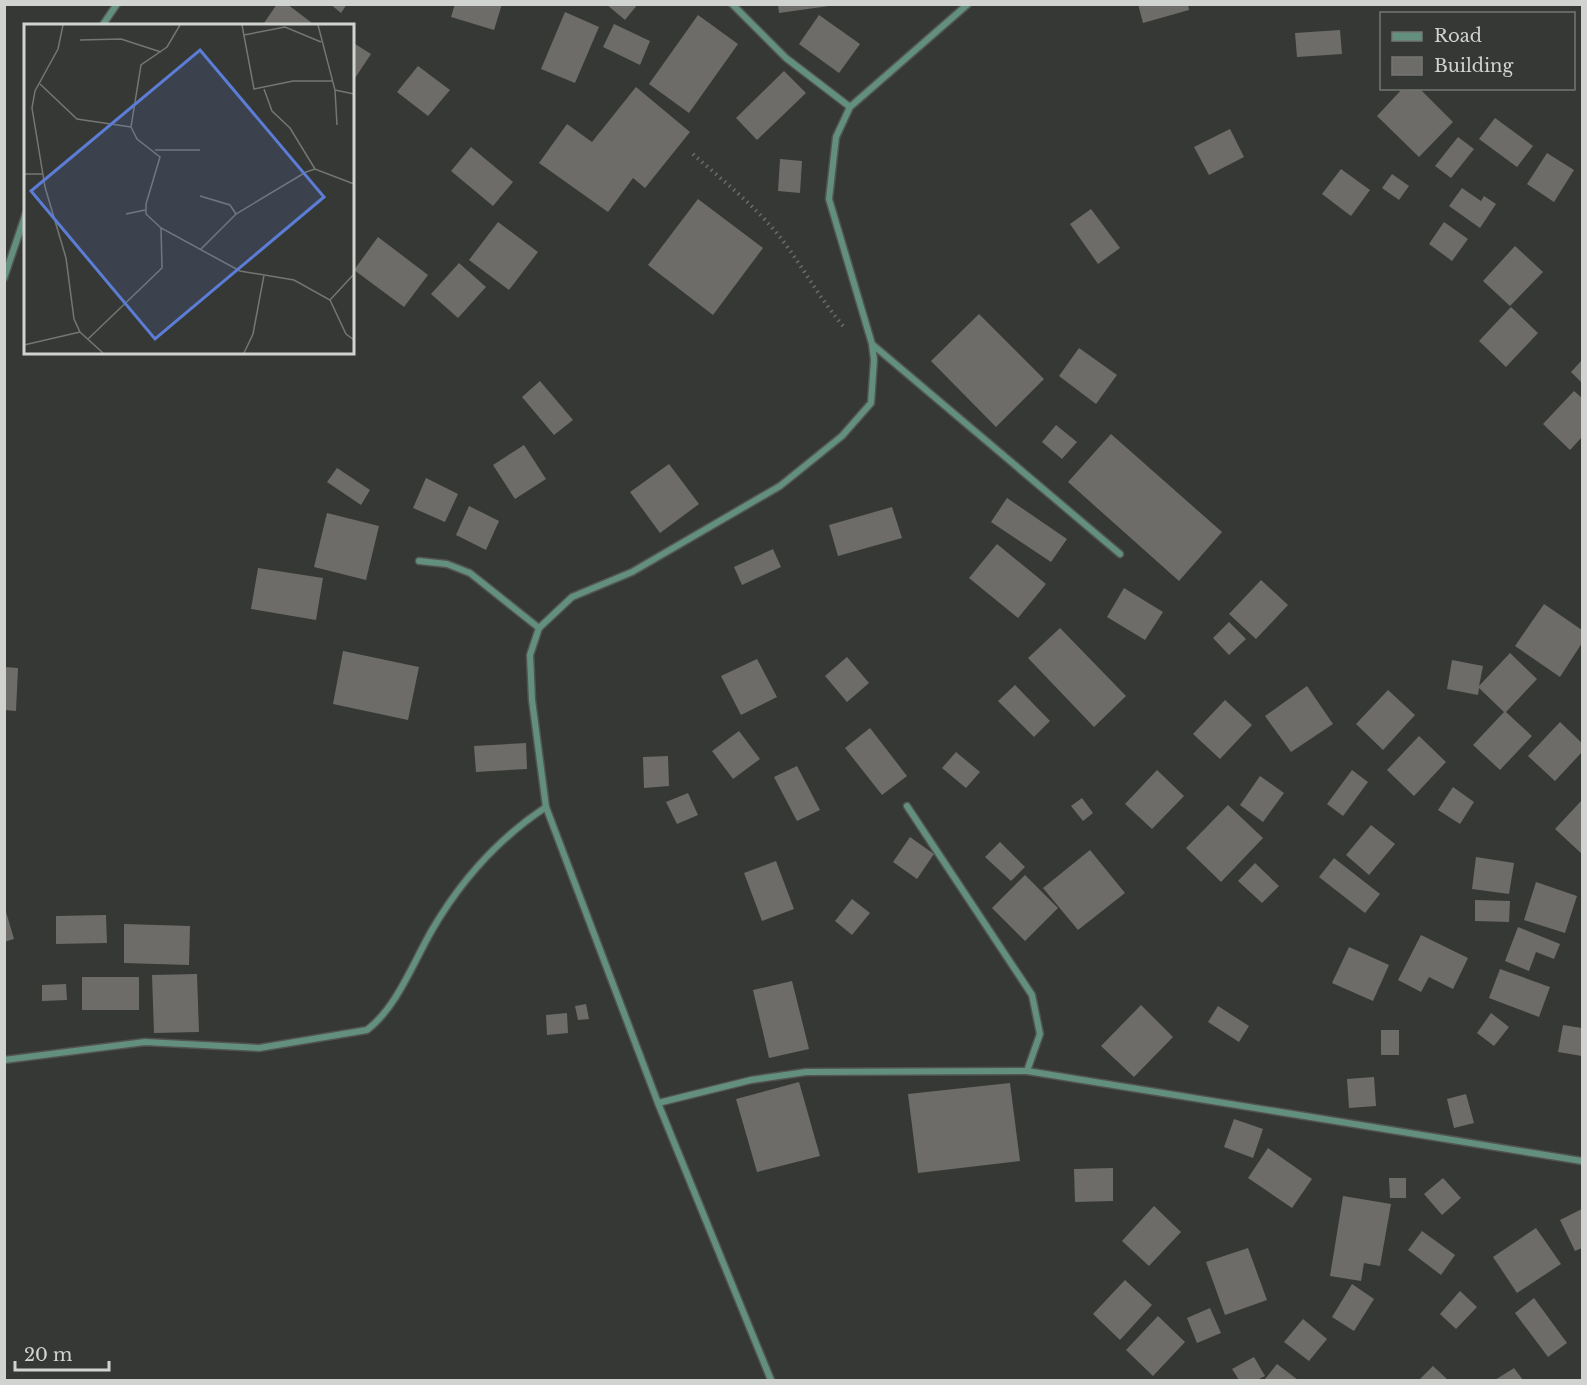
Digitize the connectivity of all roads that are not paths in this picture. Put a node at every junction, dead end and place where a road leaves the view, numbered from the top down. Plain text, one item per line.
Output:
1 (117, 4) edge
2 (732, 4) edge
3 (968, 4) edge
4 (103, 24) edge
5 (850, 107) junction
6 (24, 219) edge
7 (4, 278) edge
8 (872, 344) junction
9 (1120, 554) dead end
10 (419, 561) dead end
11 (539, 628) junction
12 (907, 806) dead end
13 (546, 807) junction
14 (4, 1060) edge
15 (1027, 1071) junction
16 (658, 1103) junction
17 (1582, 1161) edge
18 (771, 1380) edge

1 - 4 street
2 - 5 street
3 - 5 street
5 - 8 street
6 - 7 street
8 - 9 street
8 - 11 street
10 - 11 street
11 - 13 street
12 - 15 street
13 - 14 street
13 - 16 street
15 - 16 street
15 - 17 street
16 - 18 street

